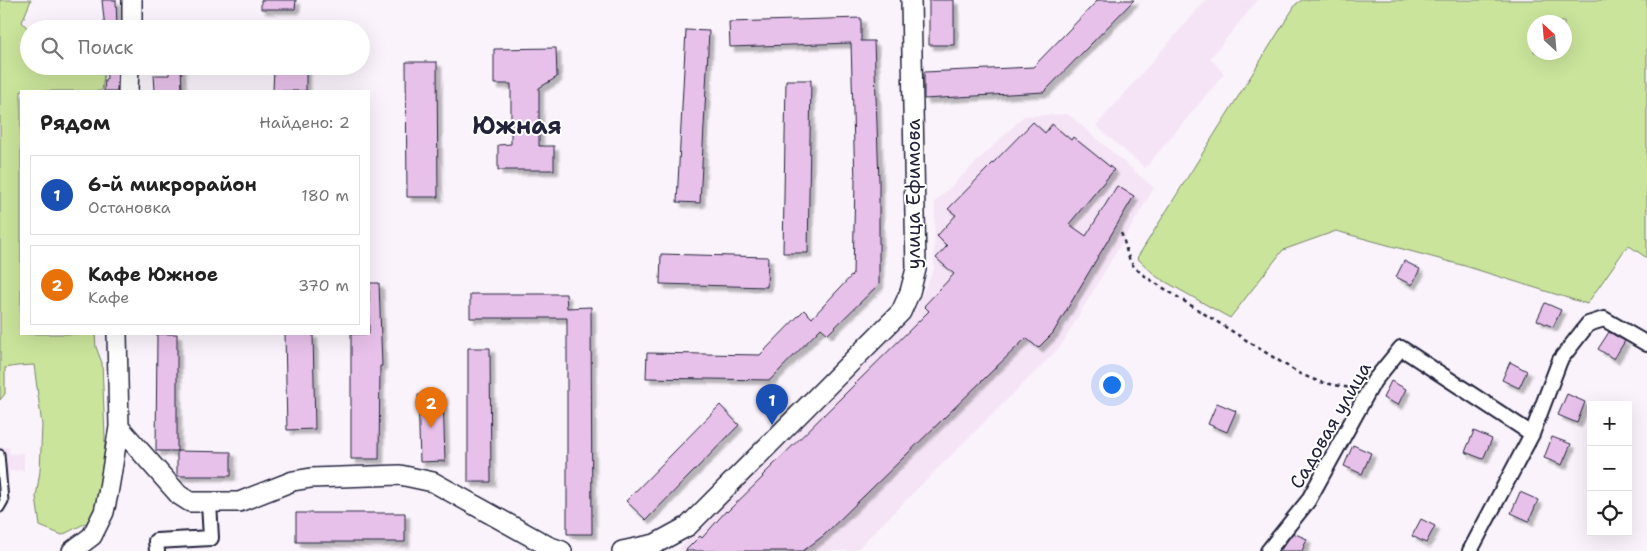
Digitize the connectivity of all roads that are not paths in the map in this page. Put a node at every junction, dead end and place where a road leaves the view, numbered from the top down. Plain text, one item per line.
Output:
1 (132, 0) edge
2 (911, 0) edge
3 (132, 20) edge
4 (129, 75) edge
5 (128, 90) edge
6 (117, 335) edge
7 (1647, 344) edge
8 (119, 427) junction
9 (1532, 434) junction
10 (0, 454) edge
11 (209, 503) junction
12 (0, 508) edge
13 (72, 551) edge
14 (157, 551) edge
15 (562, 551) edge
16 (622, 551) edge
17 (1268, 551) edge
18 (1470, 551) edge

1 - 3 street
2 - 16 street, улица Ефимова
4 - 5 street
6 - 8 street
7 - 9 street
8 - 11 street
8 - 13 street
9 - 17 street, Садовая улица
9 - 18 street
10 - 12 lane
11 - 14 street
11 - 15 street

